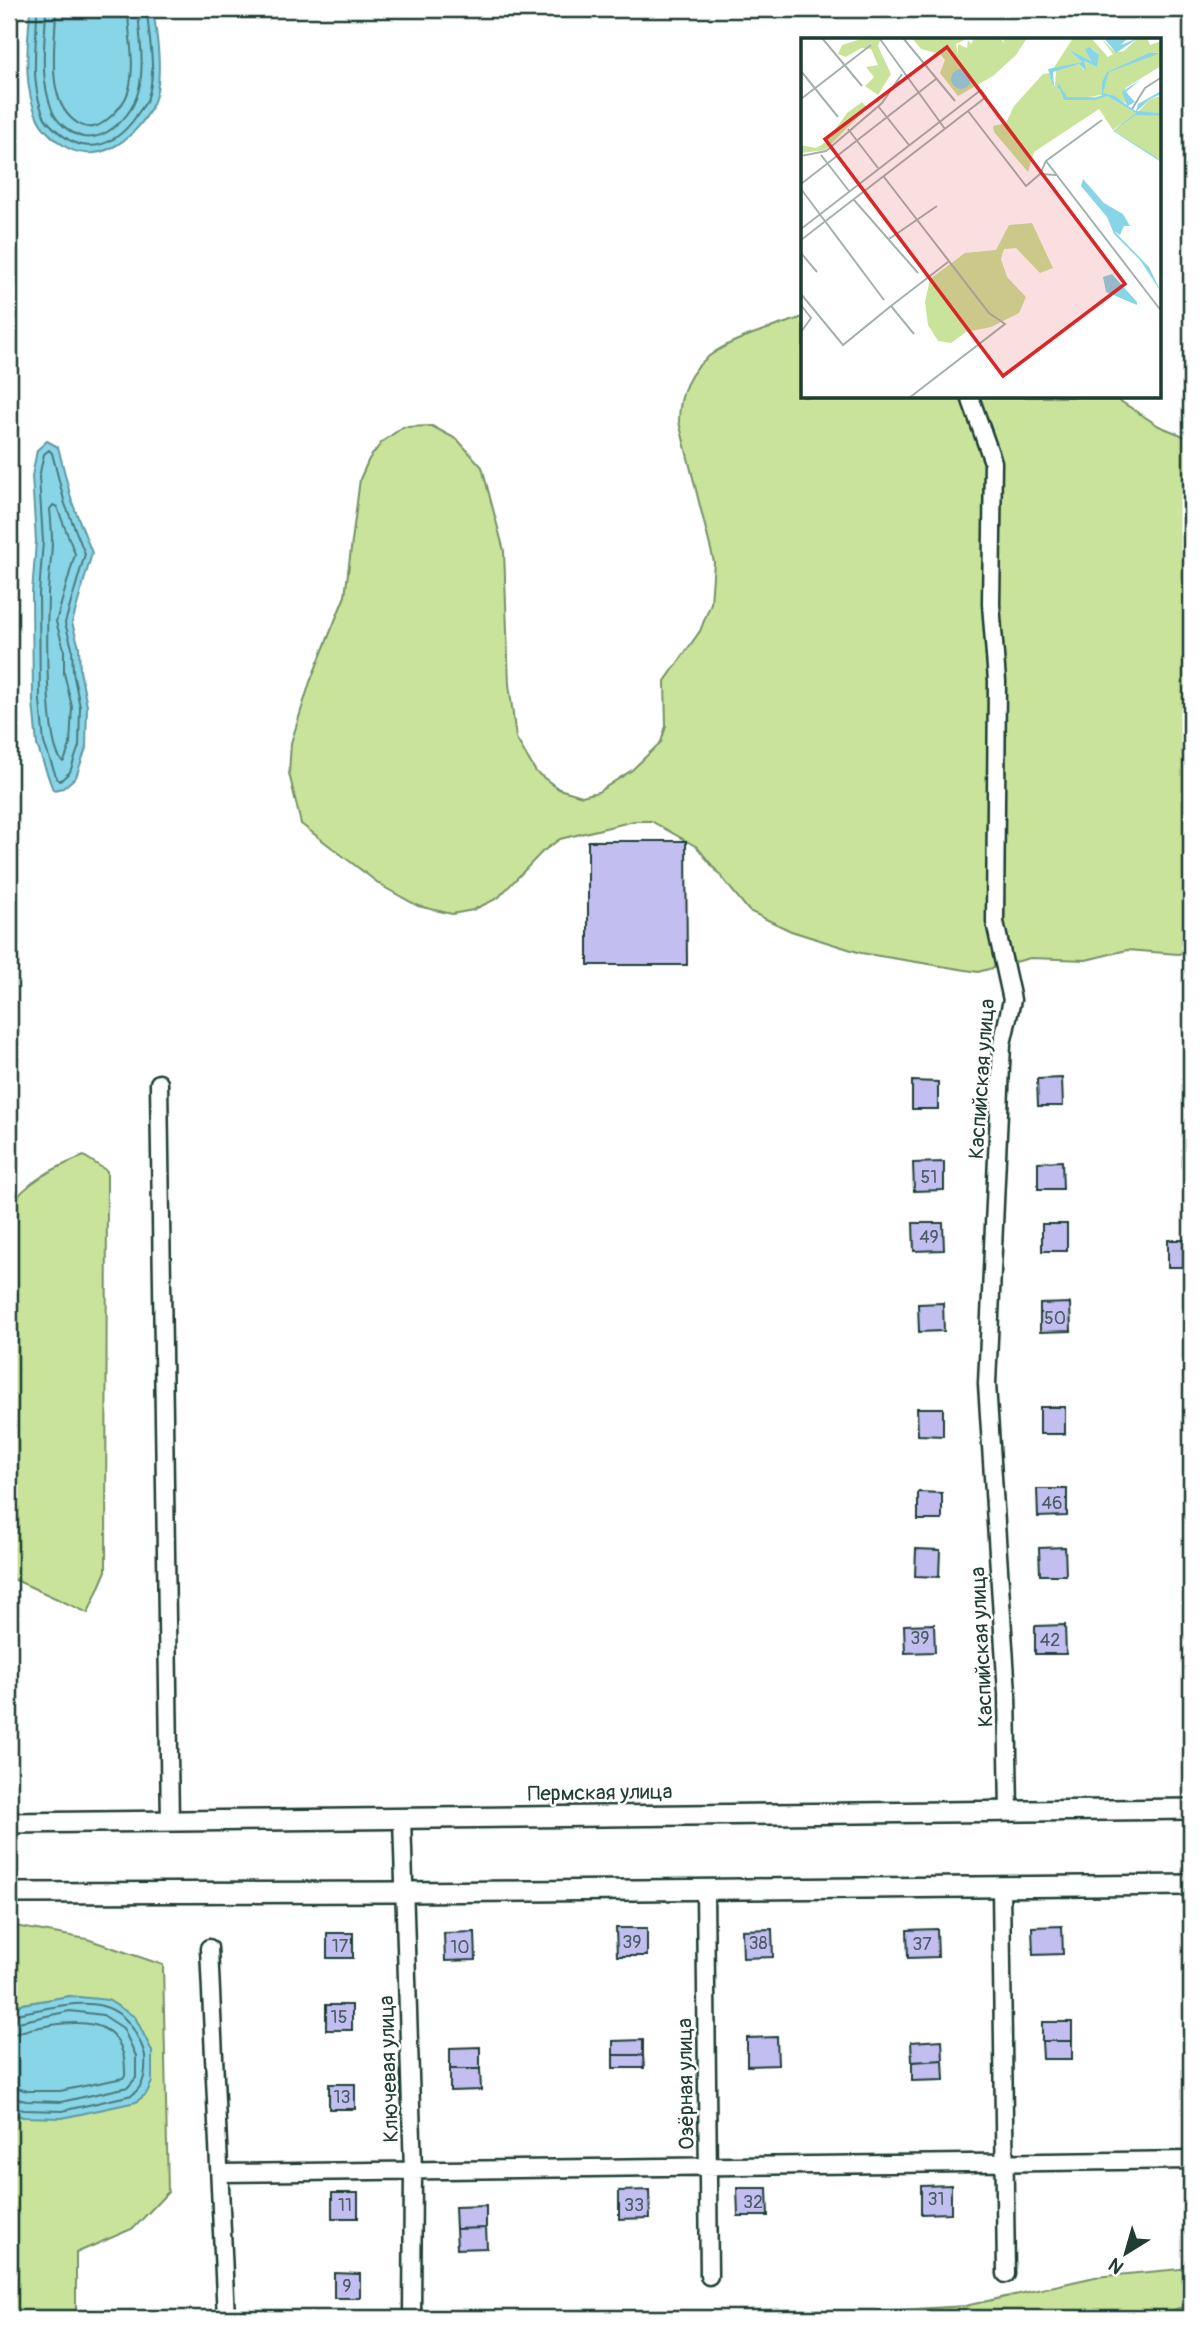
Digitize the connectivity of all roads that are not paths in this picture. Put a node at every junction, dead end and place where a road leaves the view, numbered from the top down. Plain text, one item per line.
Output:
1 (971, 399) edge
2 (159, 1083) dead end
3 (1191, 1809) edge
4 (1009, 1812) junction
5 (401, 1818) junction
6 (170, 1821) junction
7 (9, 1823) edge
8 (1191, 1885) edge
9 (1002, 1888) junction
10 (705, 1890) junction
11 (404, 1892) junction
12 (9, 1893) edge
13 (209, 1948) dead end
14 (1191, 2160) edge
15 (1003, 2162) junction
16 (709, 2166) junction
17 (413, 2171) junction
18 (221, 2173) junction
19 (1006, 2274) dead end
20 (709, 2276) dead end
21 (226, 2318) edge
22 (412, 2318) edge

1 - 4 street, Каспийская улица
2 - 6 street
3 - 4 street, Пермская улица
4 - 5 street, Пермская улица
5 - 6 street, Пермская улица
5 - 11 street, Ключевая улица
6 - 7 street, Пермская улица
8 - 9 street
9 - 10 street
9 - 15 street
10 - 11 street
10 - 16 street, Озёрная улица
11 - 12 street
11 - 17 street, Ключевая улица
13 - 18 street
14 - 15 street
15 - 16 street
15 - 19 street
16 - 17 street
16 - 20 street, Озёрная улица
17 - 18 street
17 - 22 street, Ключевая улица
18 - 21 street

